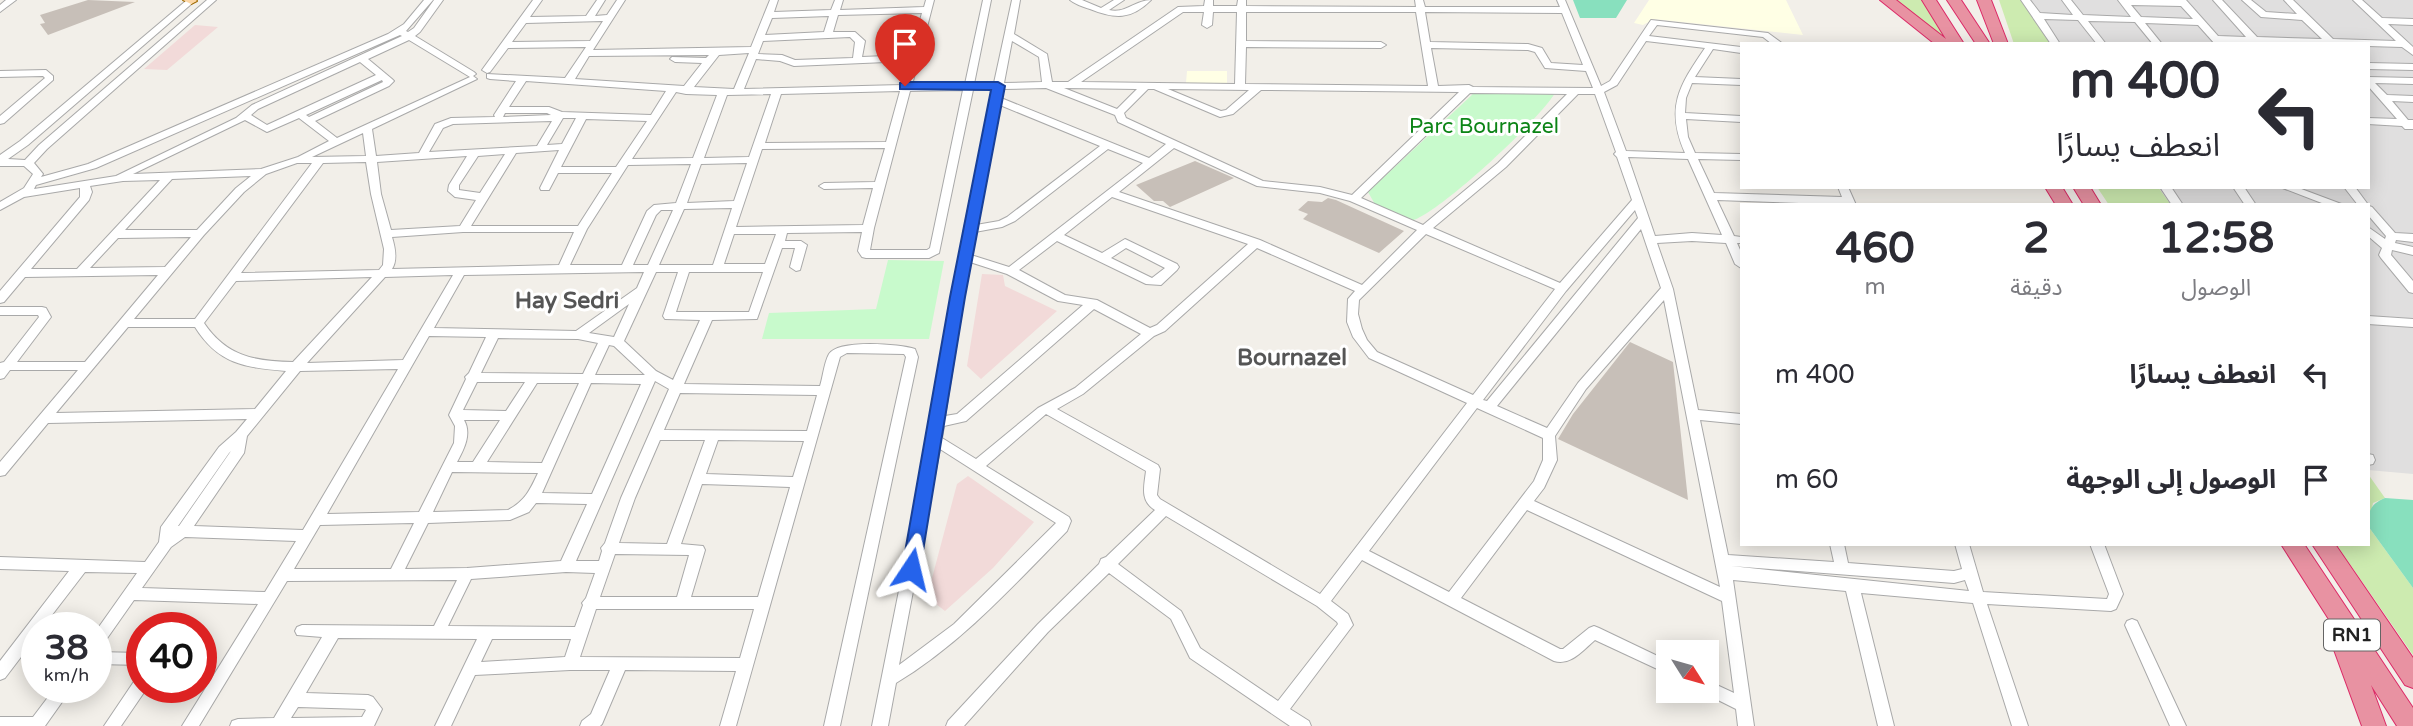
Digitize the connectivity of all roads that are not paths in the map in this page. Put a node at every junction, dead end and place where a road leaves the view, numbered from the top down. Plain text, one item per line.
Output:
1 (12, 0) edge
2 (191, 0) edge
3 (212, 0) edge
4 (429, 0) edge
5 (439, 0) edge
6 (538, 0) edge
7 (601, 0) edge
8 (621, 0) edge
9 (774, 0) edge
10 (839, 0) edge
11 (987, 0) edge
12 (1016, 0) edge
13 (1074, 0) edge
14 (1120, 0) edge
15 (1147, 0) edge
16 (1887, 0) edge
17 (1929, 0) edge
18 (1954, 0) edge
19 (1984, 0) edge
20 (2025, 0) edge
21 (2066, 0) edge
22 (2217, 0) edge
23 (2246, 0) edge
24 (2288, 0) edge
25 (2357, 0) edge
26 (2123, 1) edge
27 (2182, 1) edge
28 (1209, 4) edge
29 (1242, 4) edge
30 (928, 5) edge
31 (1420, 5) edge
32 (1563, 5) edge
33 (0, 9) edge
34 (1102, 11) junction
35 (835, 12) junction
36 (768, 15) junction
37 (2037, 16) junction
38 (2305, 17) junction
39 (589, 18) junction
40 (609, 18) junction
41 (2080, 18) junction
42 (525, 20) junction
43 (2140, 21) junction
44 (2380, 21) junction
45 (2201, 22) junction
46 (2413, 22) edge
47 (1207, 26) dead end
48 (399, 32) junction
49 (828, 33) junction
50 (1008, 34) junction
51 (410, 35) junction
52 (760, 38) junction
53 (792, 38) junction
54 (1642, 38) junction
55 (2218, 41) edge
56 (2255, 41) junction
57 (1776, 42) edge
58 (1941, 42) edge
59 (1956, 42) edge
60 (1982, 42) edge
61 (2000, 42) edge
62 (2055, 42) edge
63 (2100, 42) edge
64 (2156, 42) edge
65 (2278, 42) edge
66 (2331, 42) edge
67 (592, 44) junction
68 (1242, 44) junction
69 (2370, 44) edge
70 (2404, 44) junction
71 (507, 45) junction
72 (1381, 45) dead end
73 (1427, 45) junction
74 (1711, 46) junction
75 (1740, 50) edge
76 (619, 51) junction
77 (716, 51) junction
78 (2413, 52) edge
79 (586, 53) junction
80 (754, 53) junction
81 (362, 58) junction
82 (782, 58) junction
83 (913, 58) junction
84 (708, 61) junction
85 (857, 61) junction
86 (2370, 66) edge
87 (2413, 67) edge
88 (1589, 68) junction
89 (489, 73) junction
90 (0, 74) edge
91 (472, 77) junction
92 (523, 78) junction
93 (569, 80) junction
94 (1689, 80) junction
95 (2370, 80) edge
96 (2413, 81) edge
97 (1740, 82) edge
98 (2370, 82) edge
99 (1047, 85) junction
100 (1071, 85) junction
101 (905, 86) junction
102 (968, 87) junction
103 (1150, 87) junction
104 (1240, 87) junction
105 (1259, 87) junction
106 (1433, 88) junction
107 (1469, 88) junction
108 (1576, 89) junction
109 (672, 90) junction
110 (687, 91) junction
111 (778, 91) junction
112 (1599, 91) junction
113 (723, 92) junction
114 (738, 92) junction
115 (997, 92) junction
116 (2384, 98) junction
117 (2413, 99) edge
118 (1119, 113) junction
119 (499, 114) junction
120 (560, 115) junction
121 (245, 116) junction
122 (582, 116) junction
123 (1679, 116) junction
124 (304, 118) junction
125 (654, 118) junction
126 (1740, 119) edge
127 (0, 121) edge
128 (2372, 121) edge
129 (2411, 125) edge
130 (367, 128) junction
131 (336, 142) junction
132 (1173, 144) junction
133 (890, 145) junction
134 (1107, 145) junction
135 (759, 146) junction
136 (566, 147) junction
137 (541, 148) junction
138 (513, 149) junction
139 (474, 153) junction
140 (1619, 154) junction
141 (422, 156) junction
142 (1693, 156) junction
143 (1740, 158) edge
144 (370, 159) junction
145 (296, 160) junction
146 (320, 160) junction
147 (754, 160) junction
148 (0, 161) edge
149 (698, 161) junction
150 (1150, 162) junction
151 (28, 163) junction
152 (623, 166) junction
153 (553, 170) junction
154 (262, 172) junction
155 (169, 176) junction
156 (114, 179) junction
157 (36, 182) junction
158 (879, 185) junction
159 (85, 186) junction
160 (824, 186) dead end
161 (545, 188) dead end
162 (2291, 189) edge
163 (2351, 189) edge
164 (1112, 193) junction
165 (23, 194) junction
166 (1710, 196) junction
167 (483, 197) junction
168 (1354, 199) junction
169 (1637, 201) junction
170 (1850, 203) edge
171 (2333, 203) edge
172 (2362, 203) edge
173 (681, 204) junction
174 (740, 204) junction
175 (0, 207) edge
176 (2370, 211) edge
177 (1643, 219) junction
178 (868, 228) junction
179 (463, 229) junction
180 (582, 229) junction
181 (970, 229) junction
182 (1425, 229) junction
183 (783, 230) junction
184 (730, 231) junction
185 (2370, 232) edge
186 (200, 233) junction
187 (116, 234) junction
188 (386, 234) junction
189 (1056, 236) junction
190 (1650, 240) junction
191 (1736, 240) edge
192 (1256, 243) junction
193 (2403, 243) edge
194 (778, 244) junction
195 (966, 257) junction
196 (1103, 258) junction
197 (1740, 259) edge
198 (796, 267) dead end
199 (626, 268) junction
200 (651, 268) junction
201 (685, 268) junction
202 (717, 268) junction
203 (771, 268) junction
204 (563, 269) junction
205 (167, 271) junction
206 (461, 271) junction
207 (1011, 271) junction
208 (80, 272) junction
209 (23, 273) junction
210 (386, 273) junction
211 (233, 277) junction
212 (6, 286) edge
213 (1562, 288) junction
214 (1667, 289) junction
215 (2413, 289) edge
216 (640, 290) junction
217 (1363, 290) junction
218 (0, 299) edge
219 (1093, 303) junction
220 (0, 311) edge
221 (707, 317) junction
222 (2370, 320) edge
223 (126, 323) junction
224 (198, 323) junction
225 (2413, 324) edge
226 (426, 332) junction
227 (494, 333) junction
228 (1150, 333) junction
229 (578, 335) junction
230 (612, 341) junction
231 (407, 364) junction
232 (89, 366) junction
233 (298, 366) junction
234 (3, 369) edge
235 (471, 377) junction
236 (534, 377) junction
237 (651, 377) junction
238 (590, 378) junction
239 (678, 388) junction
240 (825, 391) junction
241 (1475, 400) junction
242 (1490, 406) junction
243 (1046, 409) junction
244 (258, 414) junction
245 (1691, 414) junction
246 (455, 415) junction
247 (511, 416) junction
248 (45, 418) junction
249 (1740, 419) edge
250 (938, 422) junction
251 (242, 435) junction
252 (655, 435) junction
253 (1549, 435) junction
254 (713, 436) junction
255 (812, 436) junction
256 (935, 440) junction
257 (976, 466) junction
258 (450, 467) junction
259 (477, 467) junction
260 (548, 468) junction
261 (0, 471) edge
262 (698, 478) junction
263 (799, 482) junction
264 (533, 498) junction
265 (596, 499) junction
266 (1526, 503) junction
267 (1165, 509) junction
268 (424, 518) junction
269 (317, 520) junction
270 (183, 531) junction
271 (307, 536) junction
272 (166, 537) junction
273 (1837, 546) edge
274 (1963, 546) edge
275 (2098, 546) edge
276 (2293, 546) edge
277 (2324, 546) edge
278 (673, 547) junction
279 (608, 548) junction
280 (1362, 553) junction
281 (1106, 563) junction
282 (0, 564) edge
283 (82, 565) junction
284 (566, 566) junction
285 (602, 566) junction
286 (1724, 567) junction
287 (1842, 567) junction
288 (148, 568) junction
289 (1970, 573) junction
290 (467, 574) junction
291 (282, 575) junction
292 (395, 575) junction
293 (1852, 587) junction
294 (130, 594) junction
295 (2325, 594) junction
296 (1976, 596) junction
297 (267, 598) junction
298 (1728, 598) junction
299 (1452, 599) junction
300 (2360, 600) junction
301 (683, 601) junction
302 (1322, 602) junction
303 (589, 603) junction
304 (764, 603) junction
305 (112, 620) edge
306 (2132, 625) dead end
307 (302, 631) dead end
308 (334, 631) junction
309 (438, 632) junction
310 (487, 633) junction
311 (579, 633) junction
312 (1656, 662) edge
313 (570, 663) junction
314 (621, 663) junction
315 (746, 665) junction
316 (2413, 668) edge
317 (470, 669) junction
318 (0, 673) edge
319 (2413, 678) edge
320 (890, 680) junction
321 (1719, 693) edge
322 (294, 700) junction
323 (53, 703) edge
324 (127, 703) edge
325 (1743, 705) junction
326 (1280, 710) junction
327 (0, 724) edge
328 (883, 724) edge
329 (36, 725) edge
330 (279, 725) edge
331 (366, 725) edge
332 (111, 726) edge
333 (121, 726) edge
334 (190, 726) edge
335 (238, 726) edge
336 (443, 726) edge
337 (588, 726) edge
338 (728, 726) edge
339 (832, 726) edge
340 (954, 726) edge
341 (1303, 726) edge
342 (1746, 726) edge
343 (1885, 726) edge
344 (2020, 726) edge
345 (2178, 726) edge
346 (2374, 726) edge
347 (2411, 726) edge

1 - 33 street
2 - 148 street
3 - 151 street
4 - 48 street
5 - 51 street
6 - 42 street
7 - 39 street
8 - 40 street
9 - 36 street
10 - 35 street
11 - 102 street
12 - 50 street
13 - 34 street
14 - 34 street
15 - 34 street
16 - 58 highway
17 - 59 highway
18 - 60 highway
19 - 61 highway
20 - 37 street
21 - 41 street
22 - 56 street
23 - 38 street
24 - 38 street
25 - 44 street
26 - 27 street
26 - 43 street
27 - 45 street
28 - 29 street
28 - 47 street
28 - 100 street
29 - 31 street
29 - 68 street
30 - 35 street
30 - 83 street
31 - 32 street
31 - 73 street
32 - 88 street
35 - 36 street
35 - 49 street
36 - 52 street
37 - 41 street
37 - 62 street
38 - 66 street
39 - 40 street
39 - 42 street
40 - 67 street
41 - 43 street
41 - 63 street
42 - 71 street
43 - 45 street
43 - 64 street
44 - 46 street
44 - 70 street
45 - 55 street
48 - 51 street
48 - 157 street
49 - 53 street
49 - 85 street
50 - 99 street
50 - 115 street
51 - 81 street
51 - 91 street
52 - 53 street
52 - 80 street
53 - 82 street
54 - 57 street
54 - 74 street
54 - 112 street
55 - 56 street
56 - 65 street
67 - 71 street
67 - 79 street
68 - 72 street
68 - 104 street
69 - 70 street
70 - 78 street
71 - 89 street
73 - 88 street
73 - 106 street
74 - 75 street
74 - 94 street
76 - 77 street
76 - 79 street
76 - 84 street
77 - 80 street
77 - 84 street
79 - 93 street
80 - 82 street
80 - 114 street
81 - 121 street
81 - 124 street
82 - 85 street
83 - 85 street
83 - 101 street
84 - 110 street
86 - 87 street
88 - 112 street
89 - 91 street
89 - 92 street
90 - 127 street
91 - 130 street
92 - 93 street
92 - 119 street
93 - 109 street
94 - 97 street
94 - 123 street
95 - 96 street
98 - 116 street
99 - 100 street
99 - 115 street
99 - 118 street
100 - 103 street
101 - 102 street
101 - 111 street
101 - 133 street
102 - 115 street
102 - 178 street
103 - 104 street
103 - 105 street
103 - 118 street
104 - 105 street
105 - 106 street
106 - 107 street
107 - 108 street
107 - 168 street
108 - 112 street
108 - 182 street
109 - 110 street
109 - 125 street
110 - 113 street
111 - 114 street
111 - 135 street
112 - 140 street
113 - 114 street
113 - 149 street
115 - 134 street
115 - 181 street
116 - 117 street
116 - 129 street
118 - 132 street
119 - 120 street
119 - 141 street
120 - 122 street
120 - 137 street
121 - 124 street
121 - 156 street
122 - 125 street
122 - 136 street
123 - 126 street
123 - 142 street
124 - 131 street
125 - 152 street
128 - 129 street
130 - 131 street
130 - 144 street
131 - 145 street
132 - 150 street
132 - 168 street
133 - 135 street
133 - 158 street
134 - 150 street
134 - 181 street
135 - 147 street
136 - 137 street
136 - 153 street
137 - 138 street
138 - 139 street
138 - 167 street
139 - 141 street
139 - 167 street
140 - 142 street
140 - 169 street
141 - 144 street
142 - 143 street
142 - 166 street
144 - 146 street
144 - 188 street
145 - 146 street
145 - 154 street
146 - 211 street
147 - 149 street
147 - 174 street
148 - 151 street
149 - 152 street
149 - 173 street
150 - 164 street
151 - 157 street
152 - 153 street
152 - 180 street
153 - 161 street
154 - 155 street
154 - 186 street
155 - 156 street
155 - 187 street
156 - 159 street
157 - 165 street
158 - 160 street
158 - 178 street
159 - 165 street
159 - 209 street
162 - 171 street
163 - 172 street
164 - 189 street
164 - 192 street
165 - 175 street
166 - 170 street
166 - 191 street
167 - 179 street
168 - 182 street
169 - 177 street
169 - 213 street
173 - 174 street
173 - 199 street
173 - 200 street
174 - 184 street
176 - 193 street
177 - 190 street
177 - 242 street
178 - 183 street
179 - 180 street
179 - 188 street
180 - 204 street
181 - 195 street
182 - 213 street
182 - 217 street
183 - 184 street
183 - 194 street
184 - 202 street
185 - 193 street
186 - 187 street
186 - 205 street
187 - 208 street
188 - 210 street
189 - 196 street
189 - 207 street
190 - 191 street
190 - 214 street
191 - 197 street
192 - 217 street
192 - 228 street
193 - 215 street
194 - 198 street
194 - 203 street
195 - 207 street
195 - 250 street
196 - 196 street
199 - 200 street
199 - 204 street
200 - 201 street
200 - 216 street
201 - 202 street
201 - 221 street
202 - 203 street
203 - 221 street
204 - 206 street
205 - 208 street
205 - 223 street
206 - 210 street
206 - 226 street
207 - 219 street
208 - 209 street
209 - 212 street
210 - 211 street
210 - 233 street
211 - 224 street
212 - 218 street
213 - 241 street
214 - 245 street
214 - 253 street
216 - 229 street
216 - 230 street
217 - 241 street
219 - 228 street
219 - 250 street
220 - 234 street
221 - 239 street
222 - 225 street
223 - 224 street
223 - 232 street
224 - 233 street
226 - 227 street
226 - 231 street
227 - 229 street
227 - 235 street
228 - 243 street
229 - 230 street
230 - 237 street
230 - 238 street
231 - 233 street
231 - 269 street
232 - 234 street
232 - 248 street
233 - 244 street
235 - 236 street
235 - 246 street
236 - 238 street
236 - 247 street
237 - 238 street
237 - 239 street
237 - 265 street
238 - 260 street
239 - 240 street
239 - 252 street
240 - 255 street
240 - 339 street
241 - 242 street
241 - 280 street
242 - 253 street
243 - 257 street
243 - 267 street
244 - 248 street
244 - 251 street
245 - 249 street
245 - 286 street
246 - 247 street
246 - 258 street
247 - 259 street
248 - 261 street
250 - 256 street
251 - 270 street
251 - 272 street
252 - 254 street
252 - 279 street
253 - 266 street
254 - 255 street
254 - 262 street
255 - 263 street
256 - 257 street
256 - 320 street
257 - 320 street
258 - 259 street
258 - 268 street
259 - 260 street
260 - 264 street
262 - 263 street
262 - 278 street
263 - 304 street
264 - 265 street
264 - 268 street
265 - 284 street
266 - 298 street
266 - 299 street
267 - 281 street
267 - 302 street
268 - 269 street
268 - 292 street
269 - 271 street
270 - 271 street
270 - 272 street
271 - 291 street
272 - 288 street
273 - 287 street
274 - 289 street
275 - 296 street
276 - 295 highway, RN1
277 - 300 highway, RN1
278 - 279 street
278 - 301 street
279 - 285 street
280 - 299 street
280 - 302 street
281 - 326 street
281 - 340 street
282 - 283 street
283 - 288 street
283 - 318 street
284 - 285 street
284 - 290 street
285 - 303 street
286 - 287 street
286 - 293 street
286 - 298 street
287 - 289 street
288 - 294 street
289 - 296 street
290 - 292 street
290 - 309 street
291 - 292 street
291 - 297 street
293 - 296 street
293 - 343 street
294 - 297 street
294 - 305 street
295 - 346 highway
295 - 347 highway, RN1
296 - 344 street
297 - 334 street
298 - 325 street
299 - 312 street
300 - 316 highway
300 - 319 highway, RN1
301 - 303 street
301 - 304 street
302 - 326 street
303 - 311 street
304 - 315 street
306 - 345 street
307 - 308 street
308 - 309 street
308 - 322 street
309 - 310 street
310 - 311 street
310 - 317 street
311 - 313 street
313 - 314 street
313 - 317 street
314 - 315 street
314 - 337 street
315 - 338 street
317 - 336 street
320 - 328 street
321 - 325 street
322 - 330 street
322 - 331 street
323 - 329 street
324 - 332 street
325 - 342 street
326 - 341 street
327 - 329 street
330 - 331 street
330 - 335 street
332 - 333 street

